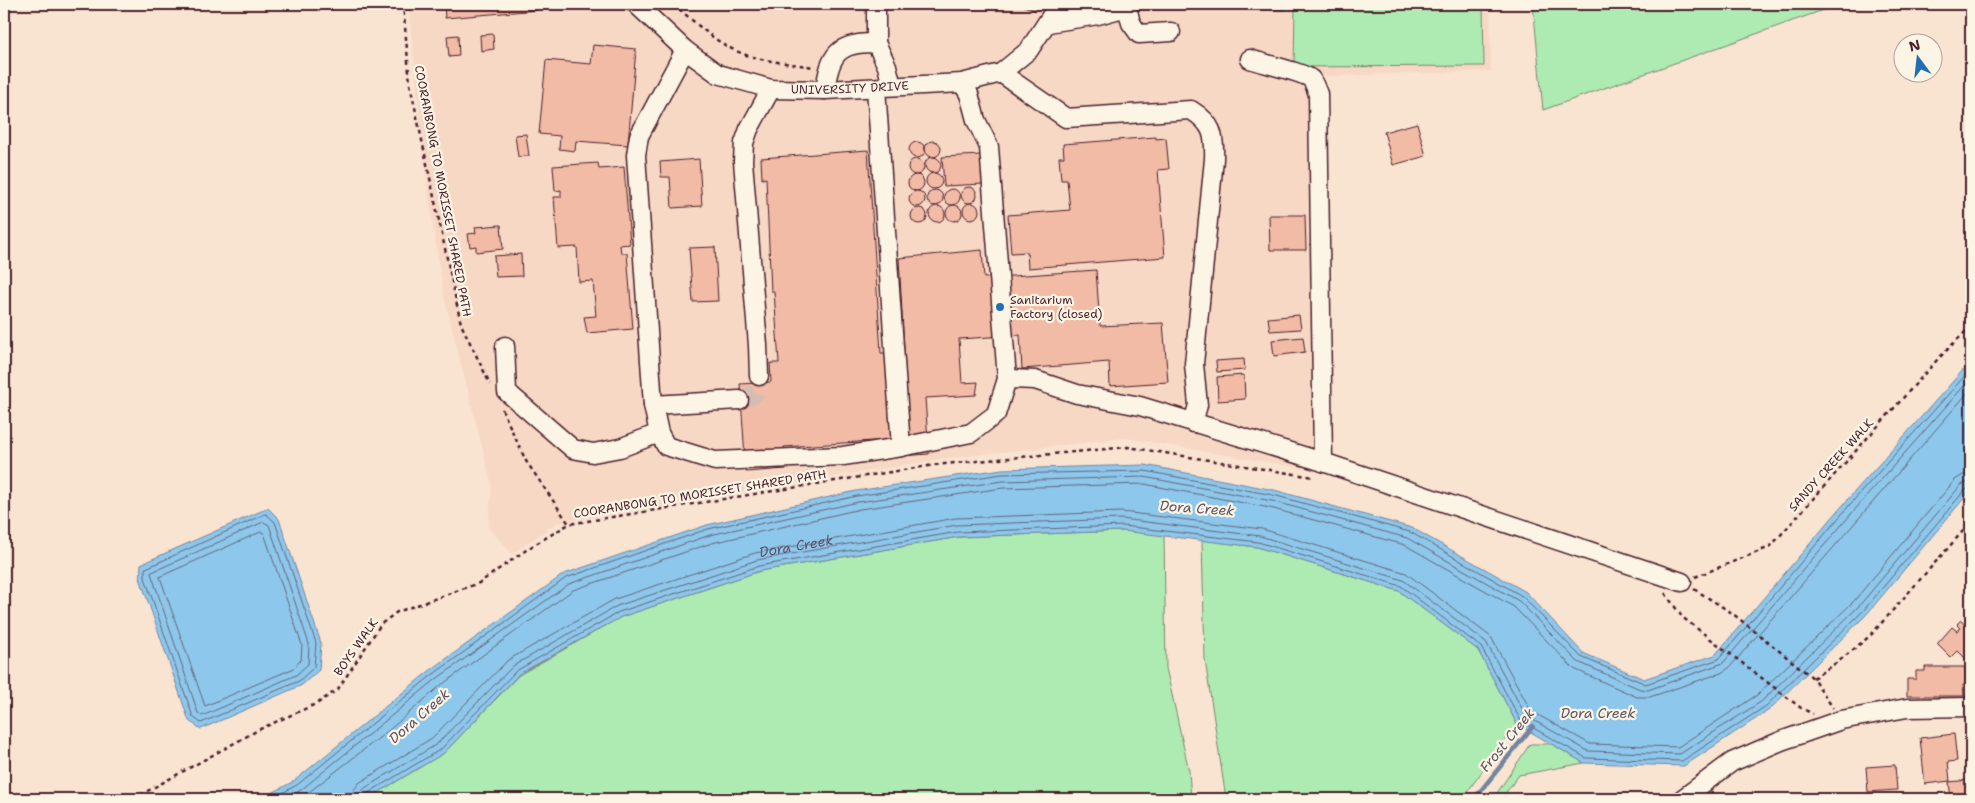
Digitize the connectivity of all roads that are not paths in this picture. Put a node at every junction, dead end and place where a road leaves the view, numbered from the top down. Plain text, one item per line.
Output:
1 (876, 4) edge
2 (1059, 4) edge
3 (1130, 6) edge
4 (645, 7) edge
5 (1048, 23) junction
6 (1171, 32) dead end
7 (876, 43) junction
8 (686, 50) junction
9 (1250, 59) dead end
10 (1001, 73) junction
11 (962, 83) junction
12 (884, 87) junction
13 (771, 89) junction
14 (825, 90) junction
15 (505, 346) dead end
16 (759, 376) tunnel mouth
17 (1007, 379) junction
18 (739, 400) tunnel mouth
19 (653, 405) junction
20 (1193, 424) junction
21 (659, 433) junction
22 (901, 447) junction
23 (1323, 470) junction
24 (1682, 582) road end
25 (1971, 707) edge
26 (1682, 799) edge

1 - 7 lane
2 - 5 lane, UNIVERSITY DRIVE
3 - 5 lane
3 - 6 lane
4 - 8 lane, UNIVERSITY DRIVE
5 - 10 lane, UNIVERSITY DRIVE
7 - 12 lane
7 - 14 lane
8 - 13 lane, UNIVERSITY DRIVE
8 - 19 lane
9 - 23 lane
10 - 11 lane, UNIVERSITY DRIVE
10 - 20 lane
11 - 12 lane, UNIVERSITY DRIVE
11 - 17 lane
12 - 14 lane, UNIVERSITY DRIVE
12 - 22 lane
13 - 14 lane, UNIVERSITY DRIVE
13 - 16 lane
15 - 21 lane
17 - 20 lane
17 - 22 lane
18 - 19 lane
19 - 21 lane
20 - 23 lane
21 - 22 lane
23 - 24 lane
25 - 26 lane

